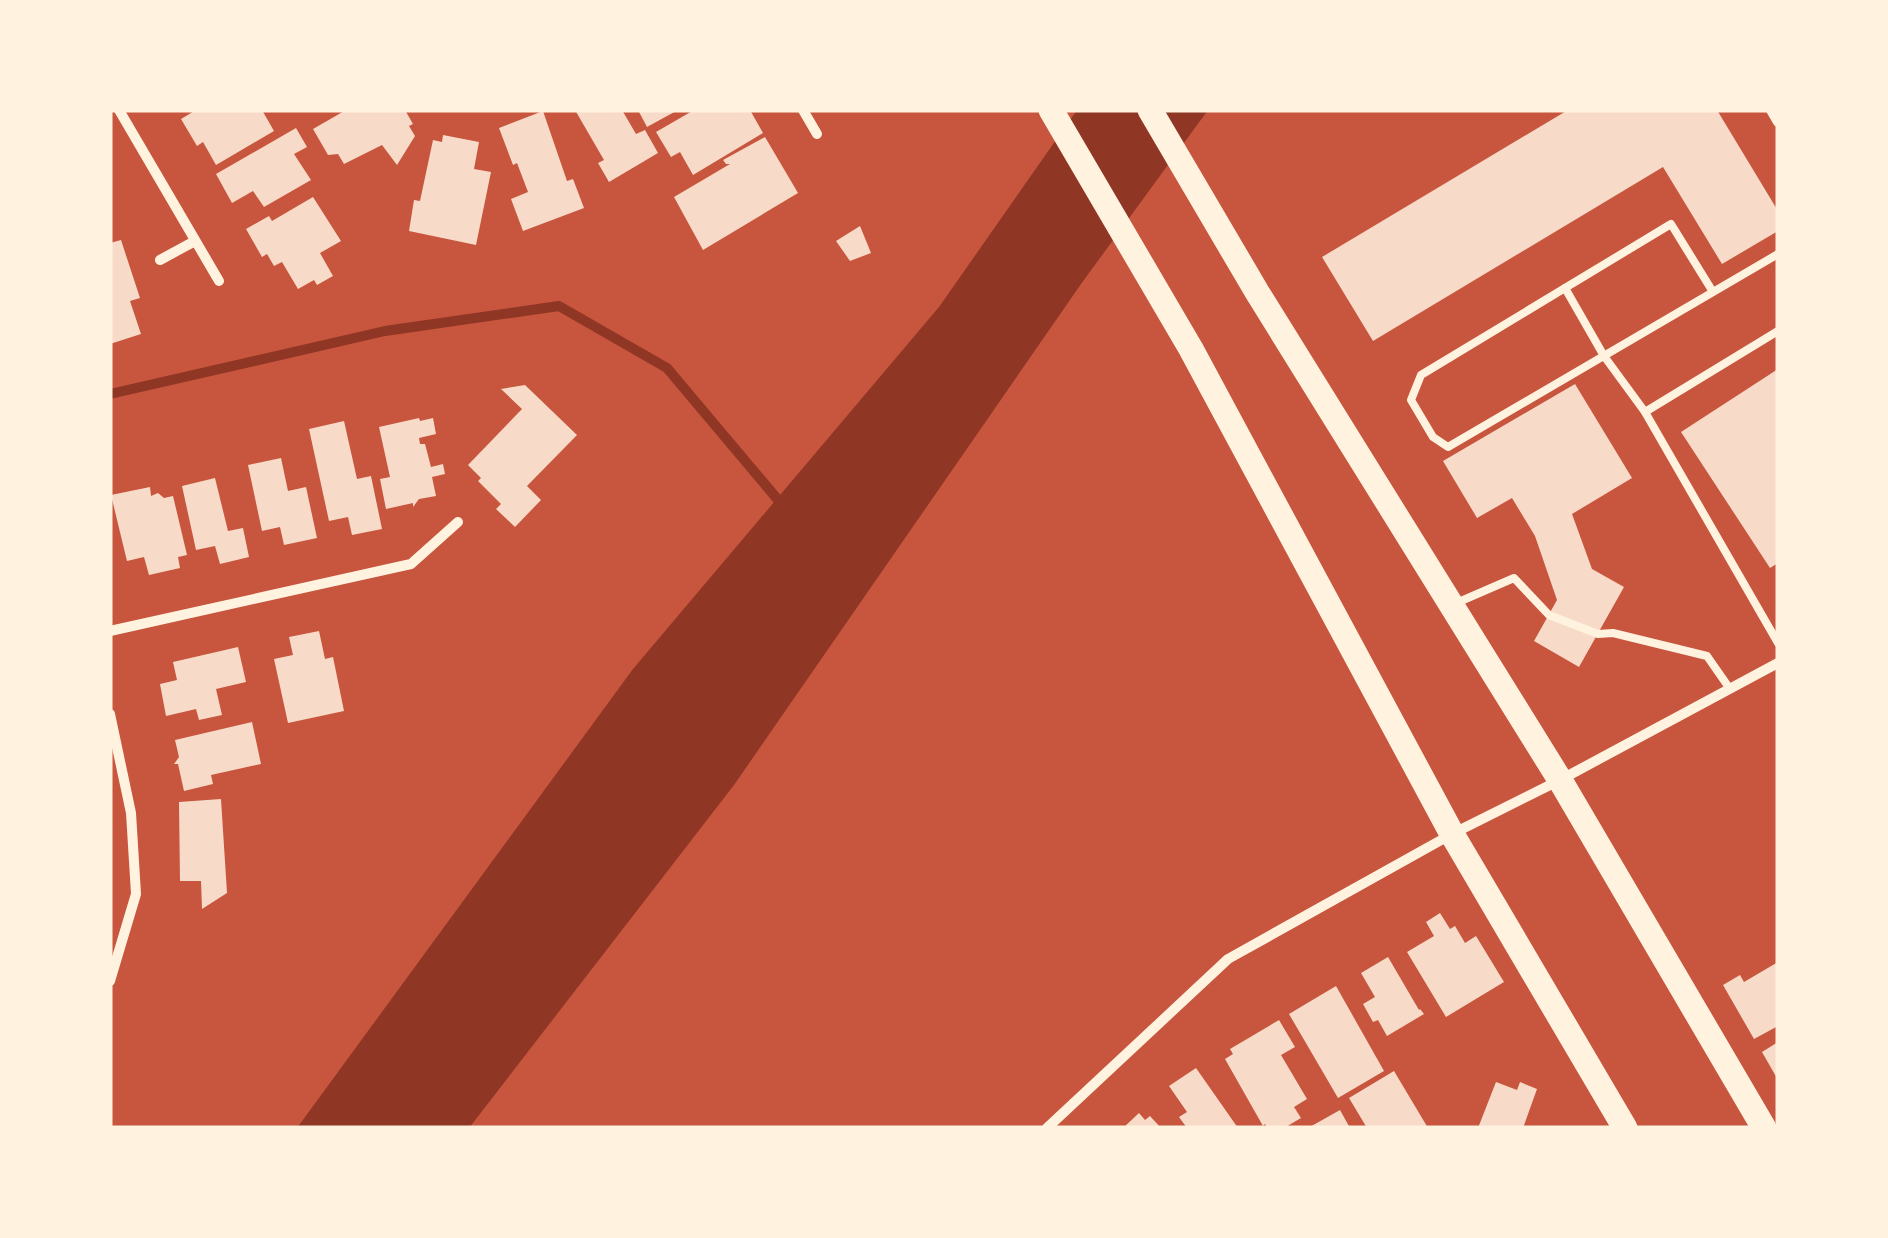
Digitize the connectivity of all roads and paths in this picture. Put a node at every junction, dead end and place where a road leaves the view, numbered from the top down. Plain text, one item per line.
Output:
1 (119, 110) edge
2 (803, 110) edge
3 (1051, 110) edge
4 (1150, 110) edge
5 (1771, 110) edge
6 (1778, 122) edge
7 (817, 134) dead end
8 (195, 242) junction
9 (1778, 254) edge
10 (160, 260) dead end
11 (219, 282) dead end
12 (1564, 288) junction
13 (1713, 292) junction
14 (1778, 331) edge
15 (1604, 356) junction
16 (1645, 412) junction
17 (458, 522) dead end
18 (1452, 605) junction
19 (110, 631) edge
20 (1778, 643) edge
21 (1778, 663) edge
22 (1730, 690) junction
23 (110, 714) edge
24 (1560, 780) junction
25 (1452, 834) junction
26 (110, 982) edge
27 (1047, 1128) edge
28 (1625, 1128) edge
29 (1764, 1128) edge

1 - 8 street
2 - 7 street
3 - 25 main road
4 - 18 main road
5 - 6 street
8 - 10 street
8 - 11 street
9 - 13 lane
12 - 13 lane
12 - 15 lane
12 - 15 lane
13 - 15 lane
14 - 16 lane
15 - 16 lane
16 - 20 lane
17 - 19 street
18 - 22 lane
18 - 24 main road
21 - 22 street
22 - 24 street
23 - 26 street
24 - 25 street
24 - 29 main road
25 - 27 street
25 - 28 main road

